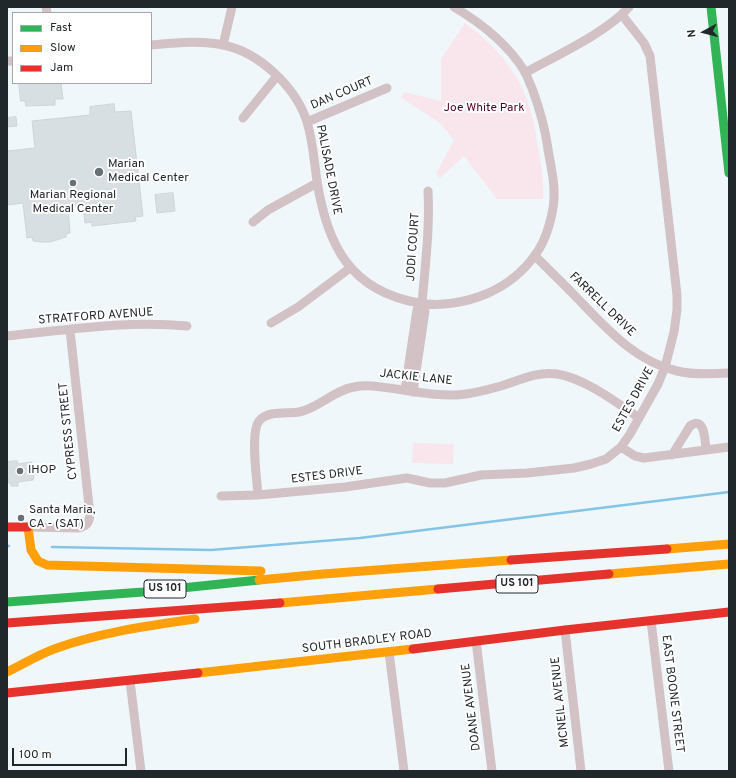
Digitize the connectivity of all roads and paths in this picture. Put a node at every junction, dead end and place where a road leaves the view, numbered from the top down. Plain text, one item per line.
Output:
1 (232, 7) edge
2 (454, 7) edge
3 (629, 7) edge
4 (711, 7) edge
5 (622, 15) junction
6 (152, 45) edge
7 (223, 45) junction
8 (526, 73) junction
9 (277, 76) junction
10 (387, 88) dead end
11 (243, 118) dead end
12 (307, 122) junction
13 (729, 173) edge
14 (317, 183) junction
15 (428, 191) dead end
16 (253, 222) dead end
17 (535, 256) junction
18 (350, 268) junction
19 (422, 304) junction
20 (271, 323) dead end
21 (186, 326) dead end
22 (70, 330) junction
23 (7, 336) edge
24 (665, 367) junction
25 (729, 373) edge
26 (409, 391) junction
27 (639, 418) junction
28 (621, 447) junction
29 (729, 447) edge
30 (706, 450) junction
31 (672, 455) junction
32 (221, 496) dead end
33 (258, 496) junction
34 (28, 527) junction
35 (7, 528) edge
36 (729, 544) edge
37 (729, 564) edge
38 (323, 574) junction
39 (305, 601) junction
40 (7, 602) edge
41 (729, 612) edge
42 (650, 621) junction
43 (7, 623) edge
44 (565, 630) junction
45 (476, 641) junction
46 (389, 652) junction
47 (7, 672) edge
48 (130, 681) junction
49 (7, 693) edge
50 (141, 771) edge
51 (404, 771) edge
52 (492, 771) edge
53 (581, 771) edge
54 (669, 771) edge

1 - 7 street
2 - 8 street, PALISADE DRIVE
3 - 5 street
4 - 13 main road
5 - 8 street
5 - 24 street, ESTES DRIVE
6 - 7 street, PALISADE DRIVE
7 - 9 street, PALISADE DRIVE
8 - 17 street, PALISADE DRIVE
9 - 11 street
9 - 12 street, PALISADE DRIVE
10 - 12 street, DAN COURT
12 - 14 street, PALISADE DRIVE
14 - 16 street
14 - 18 street, PALISADE DRIVE
15 - 19 street, JODI COURT
17 - 19 street, PALISADE DRIVE
17 - 24 street, FARRELL DRIVE
18 - 19 street, PALISADE DRIVE
18 - 20 street
19 - 26 street, JODI COURT
21 - 22 street, STRATFORD AVENUE
22 - 23 street, STRATFORD AVENUE
22 - 34 street, CYPRESS STREET
24 - 25 street, FARRELL DRIVE
24 - 27 street, ESTES DRIVE
26 - 27 street, JACKIE LANE
26 - 33 street, JACKIE LANE
27 - 28 street, ESTES DRIVE
28 - 31 street
28 - 33 street, ESTES DRIVE
29 - 30 street
30 - 31 street
30 - 31 street
32 - 33 street, ESTES DRIVE
34 - 35 main road
34 - 38 main road
36 - 38 main road, US 101
37 - 39 main road, US 101
38 - 40 main road, US 101
39 - 43 main road, US 101
39 - 47 main road
41 - 42 main road, SOUTH BRADLEY ROAD
42 - 44 main road, SOUTH BRADLEY ROAD
42 - 54 street, EAST BOONE STREET
44 - 45 main road, SOUTH BRADLEY ROAD
44 - 53 street, MCNEIL AVENUE
45 - 46 main road, SOUTH BRADLEY ROAD
45 - 52 street, DOANE AVENUE
46 - 48 main road, SOUTH BRADLEY ROAD
46 - 51 street
48 - 49 main road, SOUTH BRADLEY ROAD
48 - 50 street

